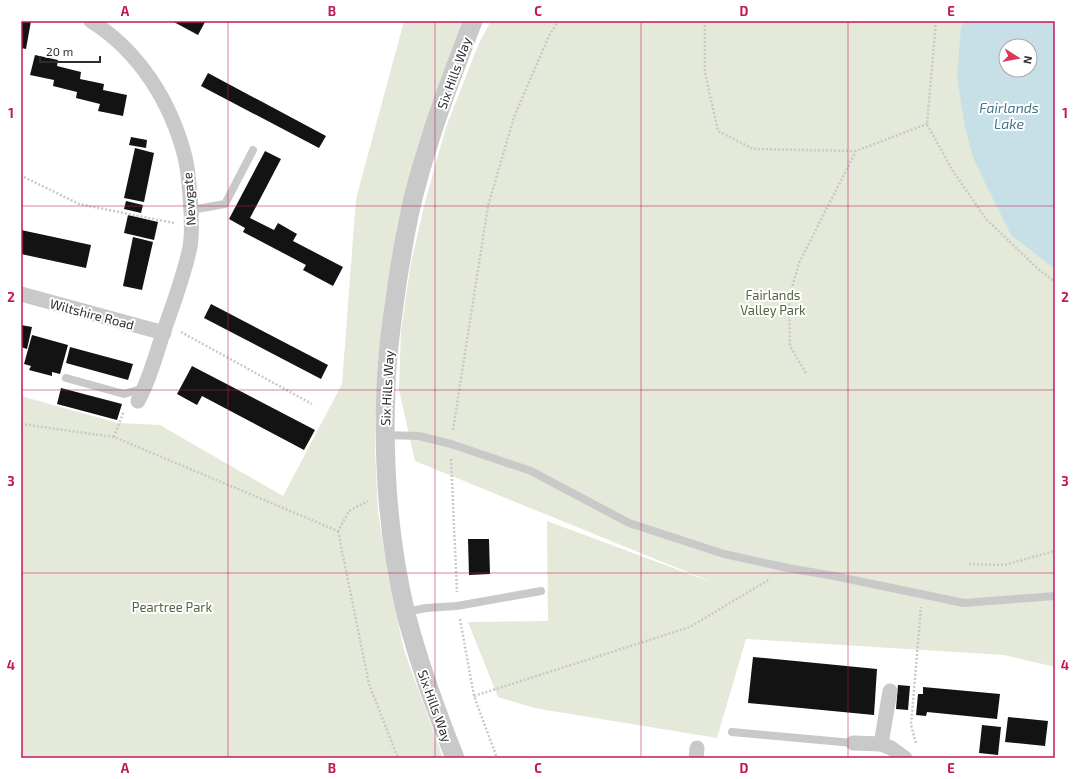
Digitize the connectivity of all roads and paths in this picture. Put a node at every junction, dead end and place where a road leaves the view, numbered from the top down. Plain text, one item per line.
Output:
1 (91, 21) edge
2 (473, 21) edge
3 (558, 21) edge
4 (705, 21) edge
5 (936, 21) edge
6 (927, 124) junction
7 (253, 150) dead end
8 (856, 151) junction
9 (24, 177) dead end
10 (191, 210) junction
11 (192, 227) junction
12 (1055, 282) edge
13 (21, 294) edge
14 (165, 328) junction
15 (806, 373) dead end
16 (66, 378) dead end
17 (146, 387) junction
18 (138, 401) joint
19 (312, 404) dead end
20 (21, 424) edge
21 (385, 435) junction
22 (114, 437) junction
23 (451, 444) junction
24 (388, 490) junction
25 (338, 531) junction
26 (1055, 551) edge
27 (969, 564) dead end
28 (788, 568) junction
29 (541, 591) dead end
30 (922, 595) junction
31 (1055, 596) edge
32 (457, 606) junction
33 (406, 612) junction
34 (890, 691) dead end
35 (474, 696) junction
36 (732, 732) dead end
37 (853, 743) joint
38 (881, 744) junction
39 (916, 745) dead end
40 (398, 758) edge
41 (455, 758) edge
42 (497, 758) edge
43 (905, 758) edge

1 - 10 street, Newgate
2 - 21 street, Six Hills Way
3 - 23 path
4 - 8 path
5 - 6 path
6 - 8 path
6 - 12 path
7 - 10 lane
8 - 15 path
9 - 11 path
10 - 11 street, Newgate
11 - 14 street, Newgate
13 - 14 street, Wiltshire Road
14 - 17 street, Newgate
14 - 19 path
16 - 17 lane
17 - 18 street, Newgate
18 - 22 path
20 - 22 path
21 - 23 lane
21 - 24 street, Six Hills Way
22 - 25 path
23 - 28 lane
23 - 32 path
24 - 25 path
24 - 33 street, Six Hills Way
25 - 40 path
26 - 27 path
28 - 30 lane
28 - 35 path
29 - 32 lane
30 - 31 lane
30 - 39 path
32 - 33 lane
32 - 35 path
33 - 41 street, Six Hills Way
34 - 38 street
35 - 42 path
36 - 37 lane
37 - 38 street
38 - 43 street

